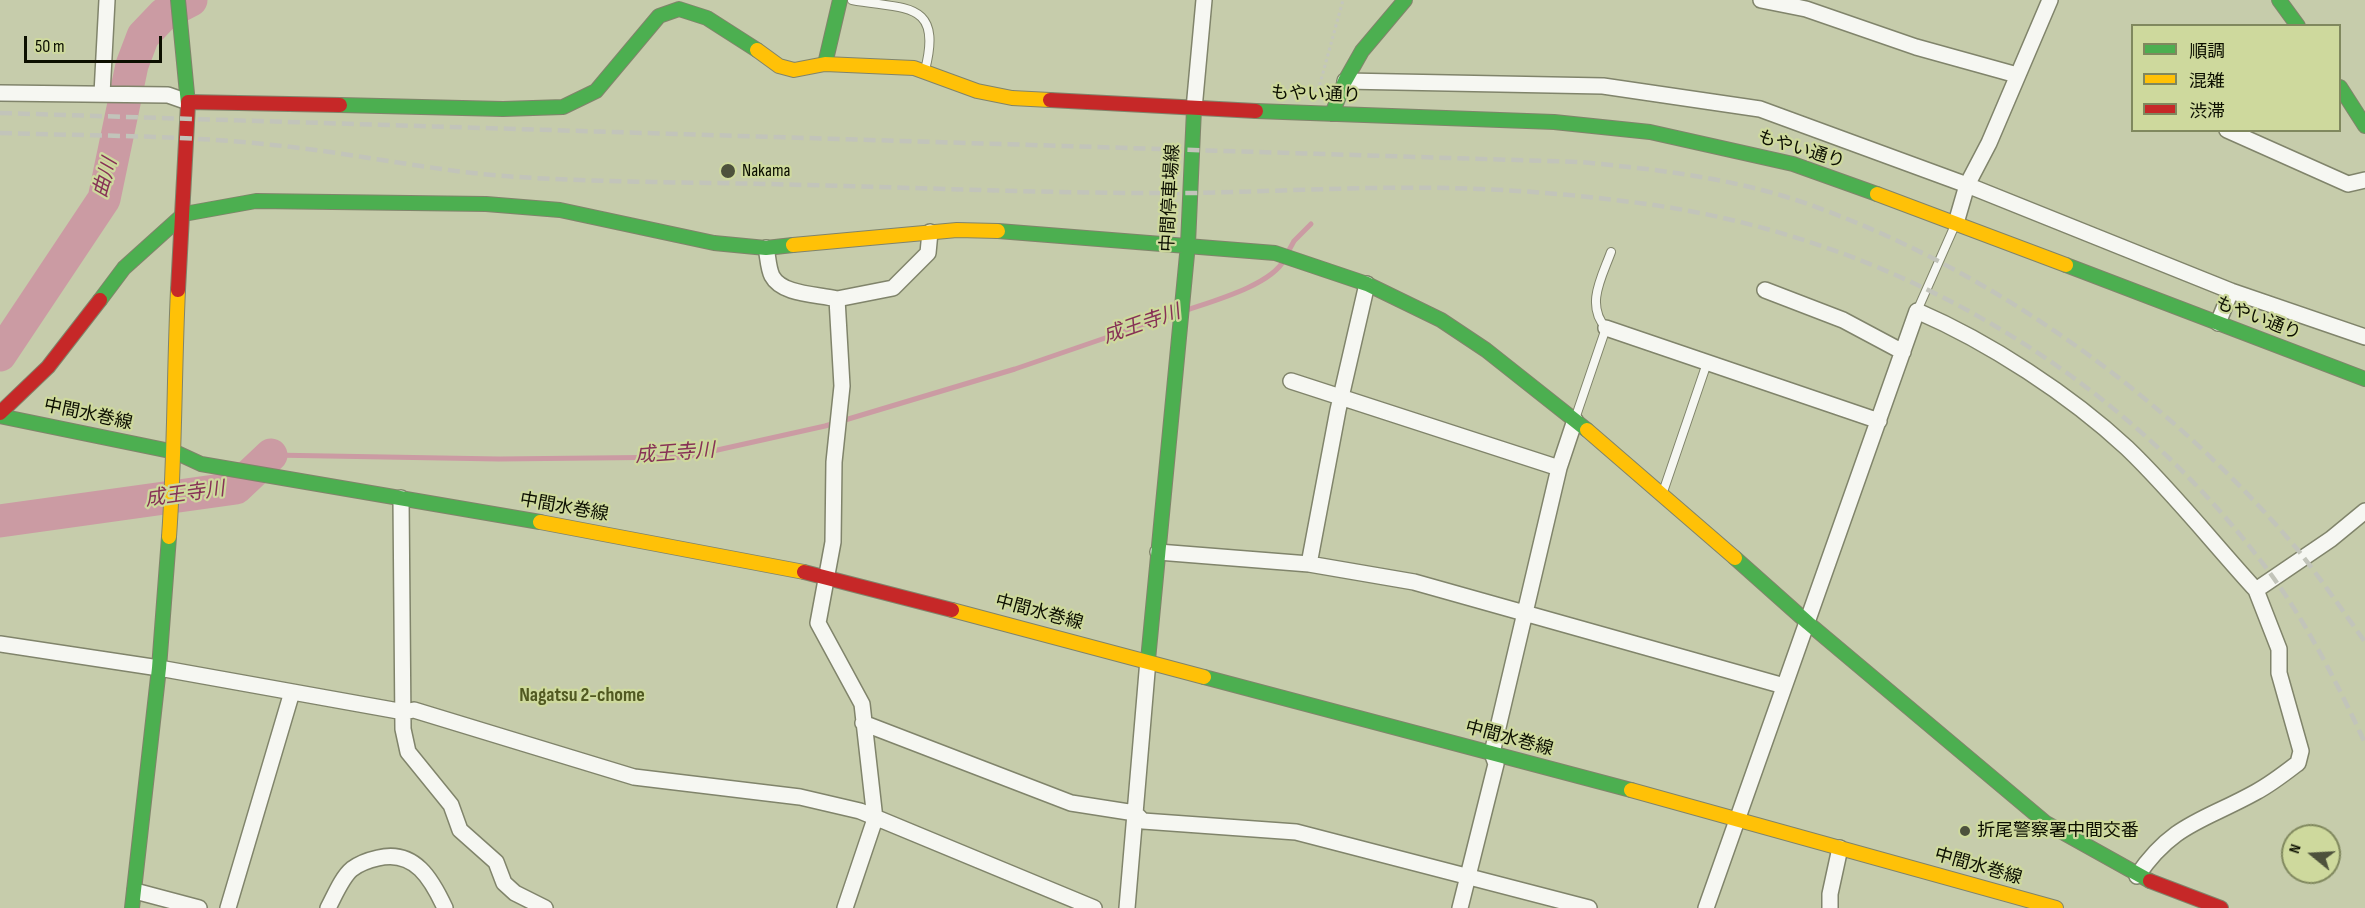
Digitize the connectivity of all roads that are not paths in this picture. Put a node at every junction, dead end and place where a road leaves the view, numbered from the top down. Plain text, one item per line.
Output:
1 (107, 0) edge
2 (178, 0) edge
3 (840, 0) edge
4 (852, 0) edge
5 (1204, 0) edge
6 (1405, 0) edge
7 (1761, 0) edge
8 (2050, 0) edge
9 (2279, 0) edge
10 (1807, 4) edge
11 (672, 5) edge
12 (2297, 24) edge
13 (825, 64) junction
14 (925, 72) junction
15 (2017, 75) junction
16 (1345, 81) junction
17 (2341, 89) edge
18 (0, 93) edge
19 (105, 94) junction
20 (188, 102) junction
21 (1194, 109) junction
22 (1332, 114) junction
23 (2365, 126) edge
24 (2231, 132) edge
25 (2365, 180) edge
26 (1967, 184) junction
27 (184, 214) junction
28 (1956, 223) junction
29 (930, 232) junction
30 (1188, 244) junction
31 (766, 248) junction
32 (1611, 252) dead end
33 (1367, 284) junction
34 (1765, 290) dead end
35 (2231, 291) junction
36 (837, 299) junction
37 (1917, 311) junction
38 (2218, 323) junction
39 (1606, 328) junction
40 (2365, 337) edge
41 (1903, 352) junction
42 (1707, 363) junction
43 (2365, 379) edge
44 (1291, 381) dead end
45 (1341, 396) junction
46 (0, 414) edge
47 (1575, 420) junction
48 (1879, 421) junction
49 (175, 452) junction
50 (1559, 468) junction
51 (1662, 493) junction
52 (401, 498) junction
53 (2365, 511) edge
54 (1158, 552) junction
55 (1309, 564) junction
56 (826, 576) junction
57 (2256, 590) junction
58 (1527, 612) junction
59 (1808, 623) junction
60 (0, 644) edge
61 (1148, 660) junction
62 (159, 668) junction
63 (1784, 686) junction
64 (292, 692) junction
65 (404, 711) junction
66 (863, 723) junction
67 (1492, 753) junction
68 (1135, 813) junction
69 (1737, 818) junction
70 (875, 819) junction
71 (1840, 848) junction
72 (1468, 876) junction
73 (2137, 876) junction
74 (135, 891) junction
75 (132, 908) edge
76 (199, 908) edge
77 (228, 908) edge
78 (328, 908) edge
79 (445, 908) edge
80 (545, 908) edge
81 (845, 908) edge
82 (1094, 908) edge
83 (1127, 908) edge
84 (1460, 908) edge
85 (1588, 908) edge
86 (1706, 908) edge
87 (1830, 908) edge
88 (2056, 908) edge
89 (2221, 908) edge

1 - 19 street
2 - 20 street
3 - 13 street
4 - 14 lane
5 - 21 street
6 - 16 street
7 - 10 street
8 - 15 street
9 - 12 street
10 - 15 street
11 - 13 street
11 - 20 street
13 - 14 street
14 - 21 street
15 - 26 street
16 - 22 street
16 - 26 street
17 - 23 street
18 - 19 street
19 - 20 street
20 - 27 street
21 - 22 street, もやい通り
21 - 30 street, 中間停車場線
22 - 28 street, もやい通り
24 - 25 street
26 - 28 street
26 - 35 street
27 - 31 street
27 - 46 street
27 - 49 street
28 - 37 lane
28 - 38 street, もやい通り
29 - 30 street
29 - 31 street
29 - 36 street
30 - 33 street
30 - 54 street, 中間停車場線
31 - 36 street
32 - 39 lane
33 - 45 street
33 - 47 street
34 - 41 street
35 - 38 street
35 - 40 street
36 - 56 street
37 - 41 street
37 - 57 street
38 - 43 street, もやい通り
39 - 42 street
39 - 47 lane
41 - 48 street
42 - 48 street
42 - 51 lane
44 - 45 street
45 - 50 street
45 - 55 street
46 - 49 street, 中間水巻線
47 - 50 street
47 - 51 street
48 - 59 street
49 - 52 street, 中間水巻線
49 - 62 street
50 - 58 street
51 - 59 street
52 - 56 street, 中間水巻線
52 - 65 street
53 - 57 street
54 - 55 street
54 - 61 street, 中間停車場線
55 - 58 street
56 - 61 street, 中間水巻線
56 - 66 street
57 - 73 street
58 - 63 street
58 - 67 street
59 - 63 street
59 - 73 street
60 - 62 street
61 - 67 street, 中間水巻線
61 - 68 street
62 - 64 street
62 - 74 street
63 - 69 street
64 - 65 street
64 - 77 street
65 - 70 street
65 - 80 street
66 - 68 street
66 - 70 street
67 - 69 street, 中間水巻線
67 - 72 street
68 - 72 street
68 - 83 street
69 - 71 street, 中間水巻線
69 - 86 street
70 - 81 street
70 - 82 street
71 - 87 street
71 - 88 street, 中間水巻線
72 - 84 street
72 - 85 street
73 - 89 street
74 - 75 street
74 - 76 street
78 - 79 street

